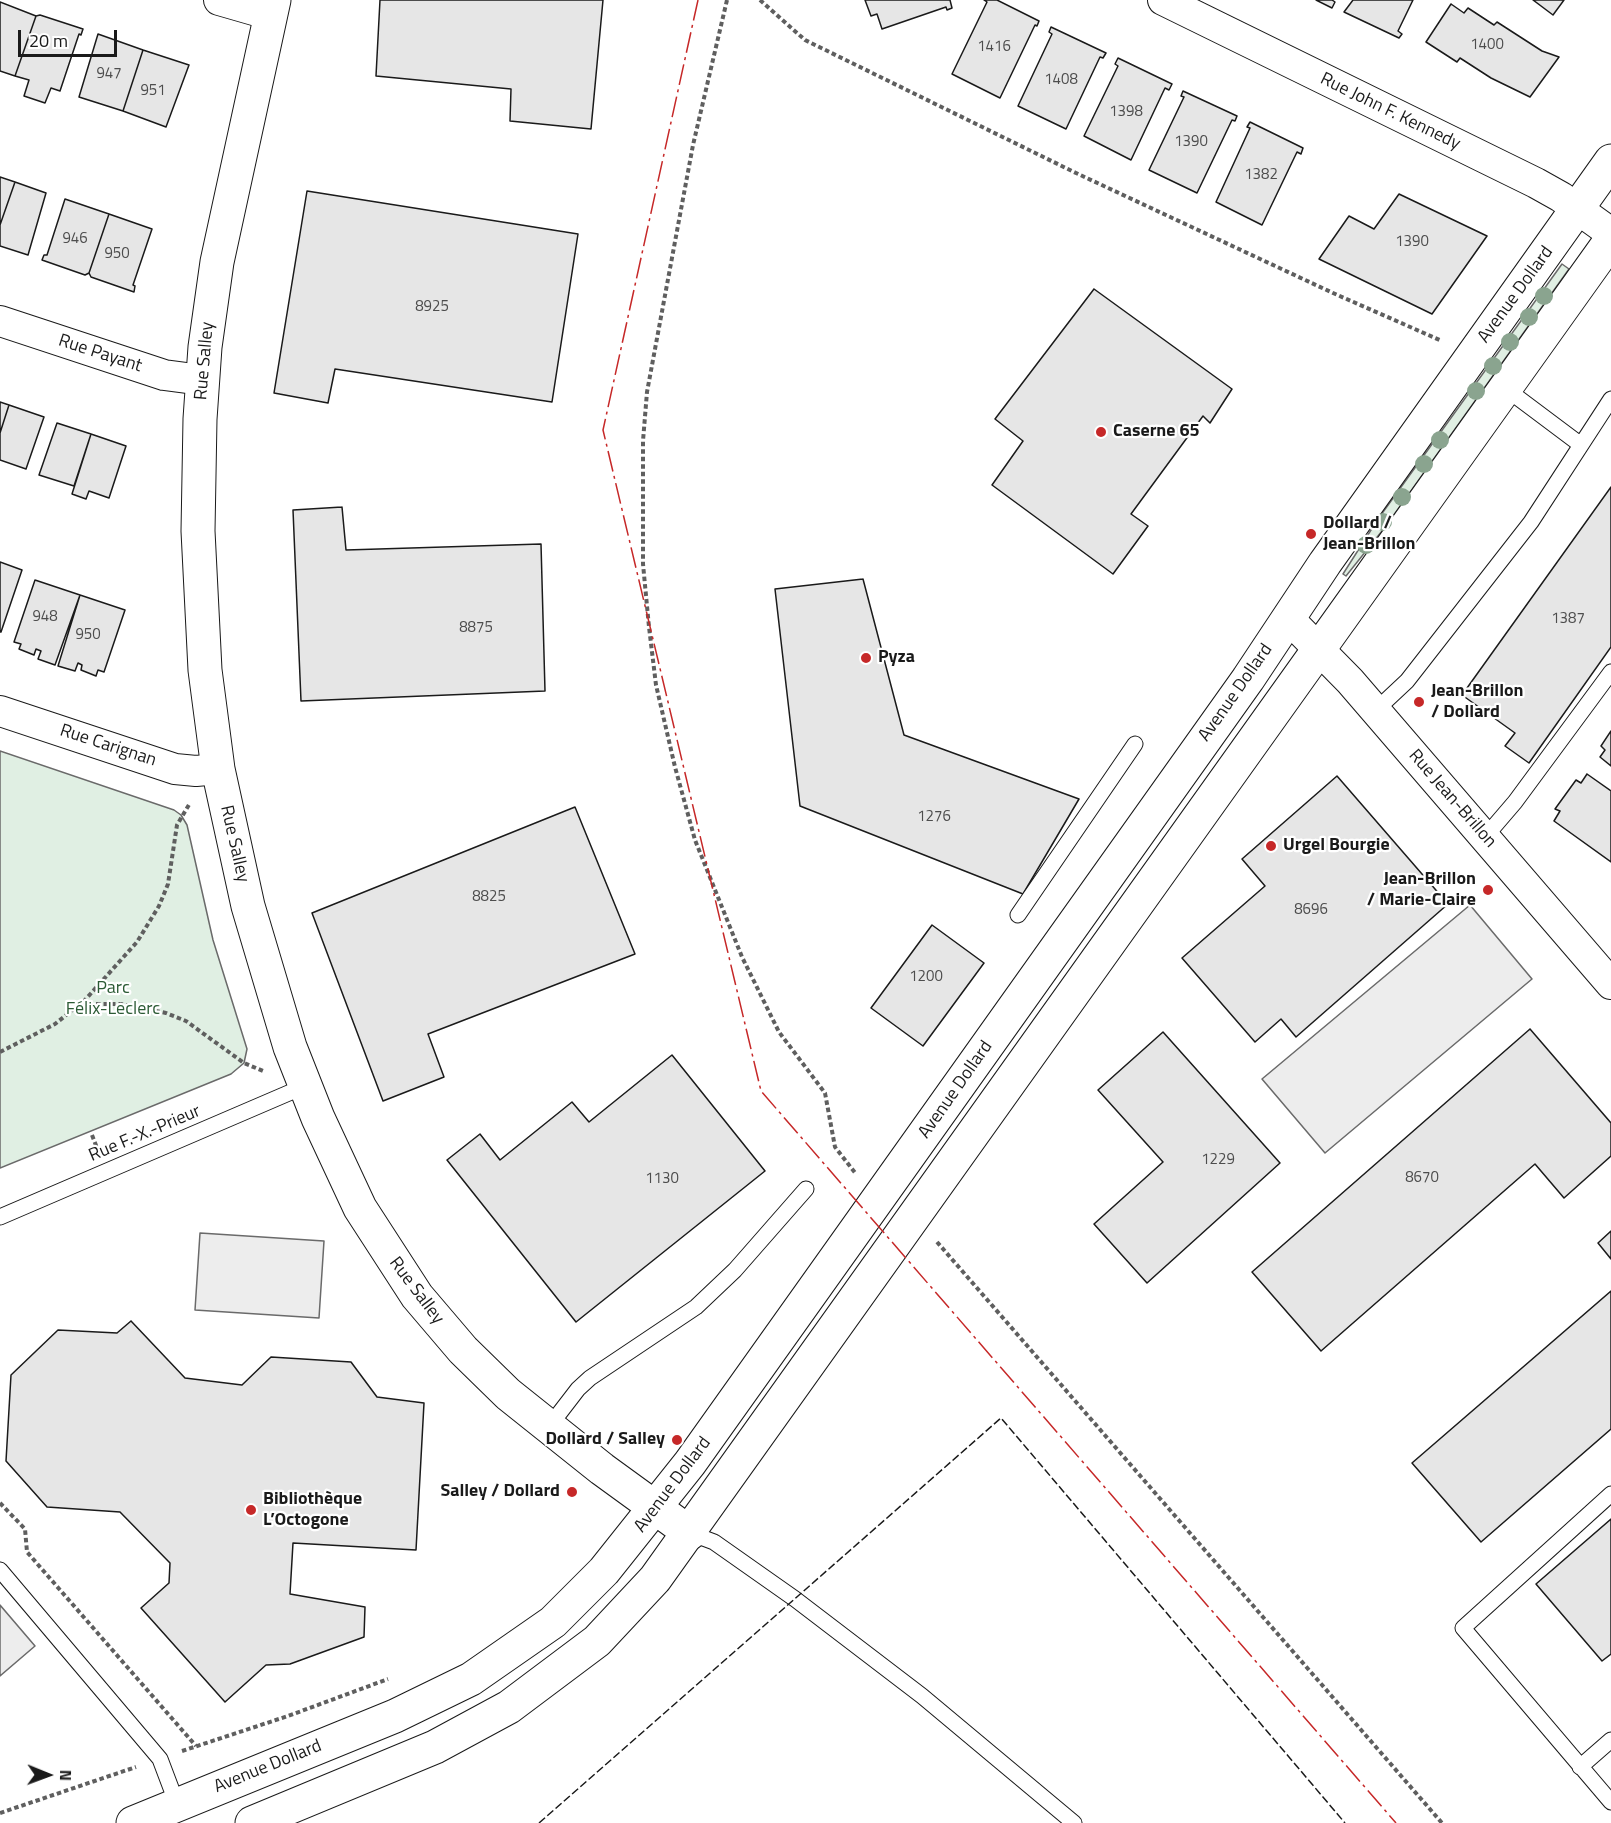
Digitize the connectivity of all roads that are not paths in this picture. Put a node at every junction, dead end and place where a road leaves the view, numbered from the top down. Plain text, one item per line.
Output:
1 (219, 0) edge
2 (1163, 0) edge
3 (272, 8) edge
4 (1611, 161) edge
5 (1577, 209) junction
6 (1611, 233) edge
7 (1611, 240) edge
8 (0, 321) edge
9 (202, 380) junction
10 (1505, 388) junction
11 (1611, 399) edge
12 (1581, 445) junction
13 (1288, 618) junction
14 (1320, 649) junction
15 (1611, 672) edge
16 (0, 711) edge
17 (1375, 711) junction
18 (1135, 744) dead end
19 (218, 769) junction
20 (1485, 837) junction
21 (1018, 915) dead end
22 (1611, 984) edge
23 (305, 1086) junction
24 (948, 1101) junction
25 (980, 1124) junction
26 (806, 1190) dead end
27 (0, 1217) edge
28 (548, 1428) junction
29 (1611, 1494) edge
30 (656, 1508) junction
31 (690, 1533) junction
32 (0, 1570) edge
33 (1611, 1740) edge
34 (1580, 1767) junction
35 (1611, 1802) edge
36 (177, 1804) junction
37 (133, 1823) edge
38 (252, 1823) edge
39 (1074, 1823) edge

1 - 3 street
2 - 5 street, Rue John F. Kennedy
3 - 9 main road, Rue Salley
4 - 5 main road, Avenue Dollard
5 - 6 street, Rue John F. Kennedy
5 - 13 main road, Avenue Dollard
7 - 10 main road
8 - 9 street, Rue Payant
9 - 19 main road, Rue Salley
10 - 12 lane
10 - 14 main road
11 - 12 lane
12 - 17 lane
13 - 14 street, Rue Jean-Brillon
13 - 24 main road, Avenue Dollard
14 - 17 street, Rue Jean-Brillon
14 - 25 main road
15 - 20 lane
16 - 19 street, Rue Carignan
17 - 20 street, Rue Jean-Brillon
18 - 21 lane
19 - 23 main road, Rue Salley
20 - 22 street, Rue Jean-Brillon
23 - 27 lane, Rue F.-X.-Prieur
23 - 28 main road, Rue Salley
24 - 25 lane
24 - 30 main road, Avenue Dollard
25 - 31 main road
26 - 28 lane
28 - 30 main road, Rue Salley
29 - 34 lane
30 - 31 main road, Rue Salley
30 - 36 main road, Avenue Dollard
31 - 38 main road
31 - 39 lane
32 - 36 lane
33 - 34 lane
34 - 35 lane
36 - 37 main road, Avenue Dollard

